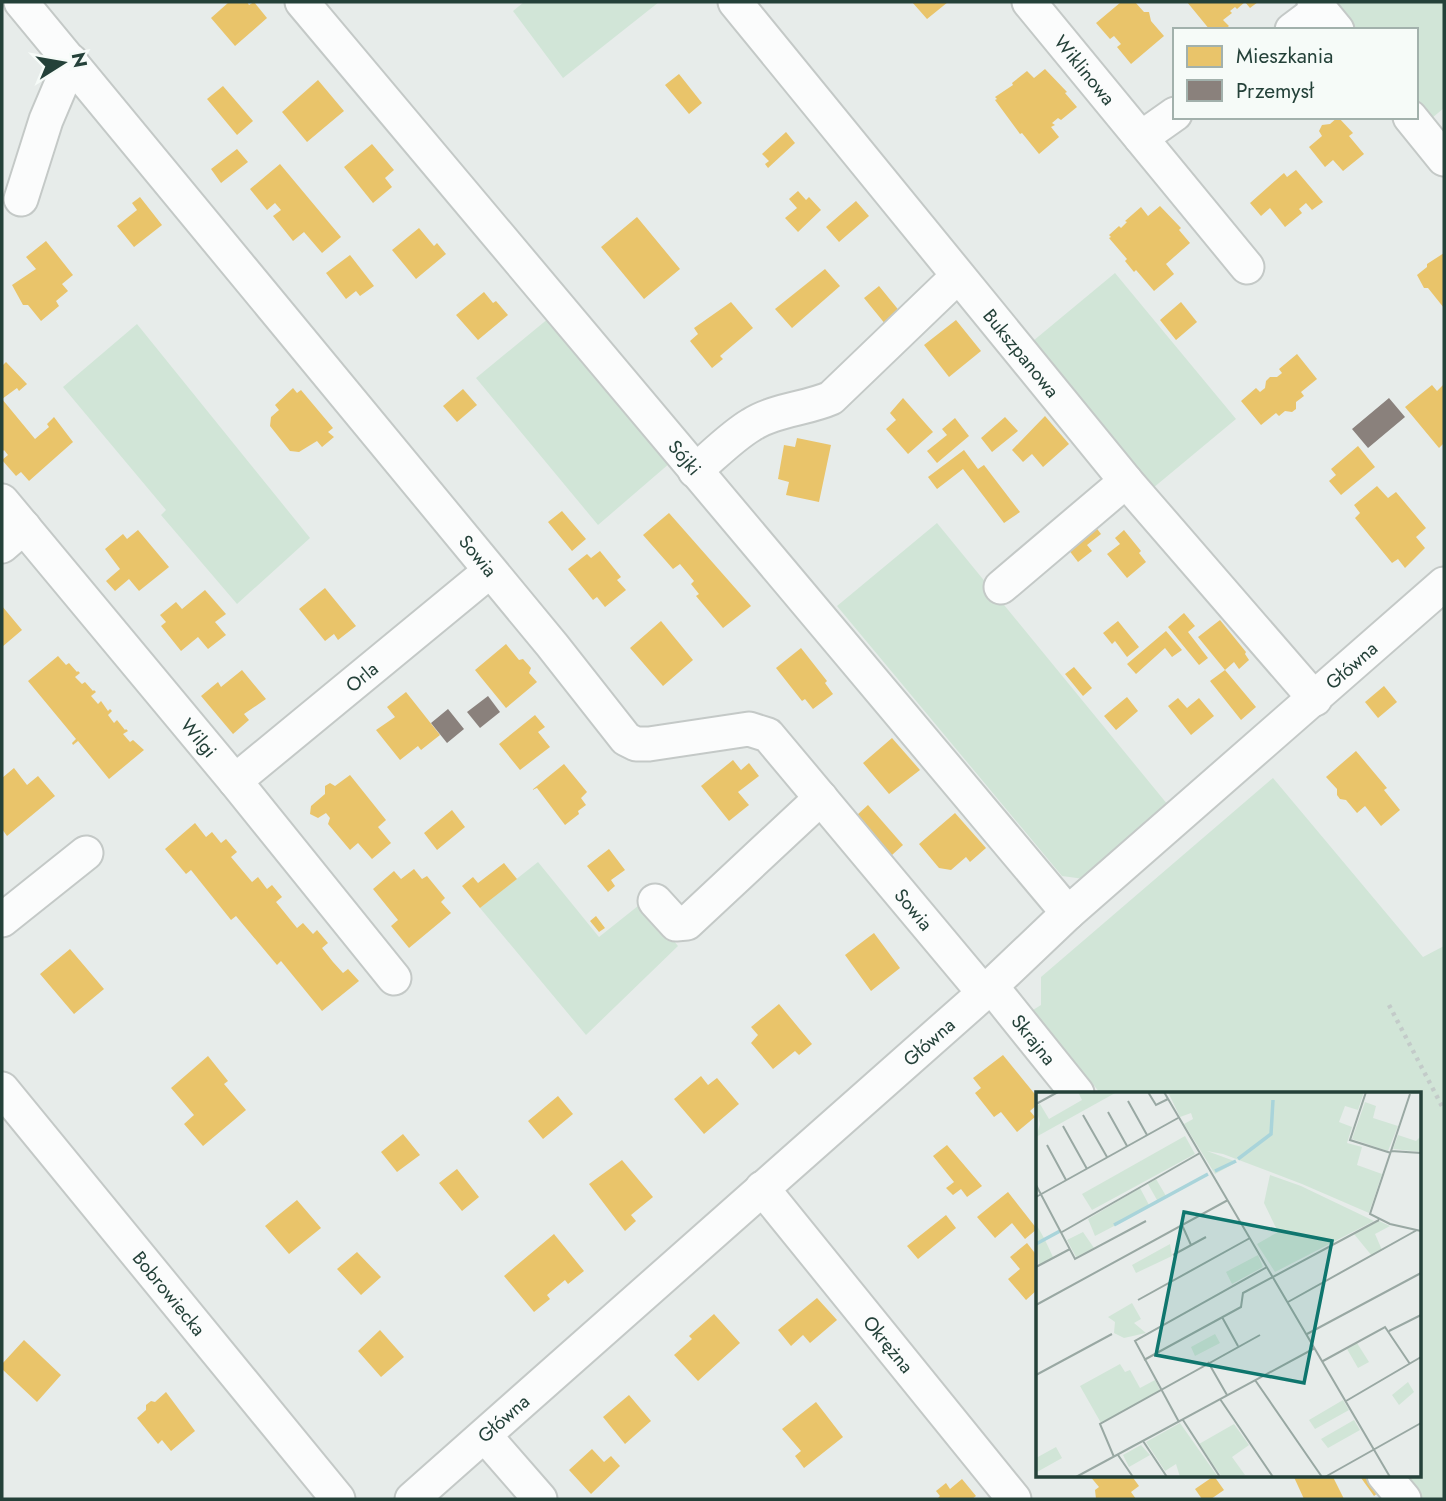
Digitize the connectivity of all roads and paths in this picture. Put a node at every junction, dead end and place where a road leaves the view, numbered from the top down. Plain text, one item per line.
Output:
1 (21, 2) edge
2 (302, 2) edge
3 (735, 2) edge
4 (1029, 2) edge
5 (1324, 14) edge
6 (1296, 28) edge
7 (71, 61) junction
8 (1173, 115) edge
9 (1412, 119) edge
10 (1141, 138) junction
11 (1444, 159) edge
12 (21, 199) dead end
13 (1247, 267) dead end
14 (958, 276) junction
15 (695, 471) junction
16 (1126, 481) junction
17 (2, 501) edge
18 (13, 537) edge
19 (490, 571) junction
20 (1444, 584) edge
21 (1001, 587) dead end
22 (1315, 699) junction
23 (236, 781) junction
24 (821, 798) junction
25 (86, 853) dead end
26 (655, 901) dead end
27 (1069, 913) junction
28 (2, 920) edge
29 (394, 978) dead end
30 (986, 991) junction
31 (1389, 1005) dead end
32 (2, 1089) edge
33 (1076, 1092) edge
34 (1444, 1110) edge
35 (762, 1188) junction
36 (485, 1436) junction
37 (1385, 1476) edge
38 (338, 1499) edge
39 (412, 1499) edge
40 (540, 1499) edge
41 (1014, 1499) edge
42 (1404, 1499) edge

1 - 7 street, Sowia
2 - 15 street, Sójki
3 - 14 street, Bukszpanowa
4 - 10 street, Wiklinowa
5 - 6 street
7 - 12 street
7 - 19 street, Sowia
8 - 10 street
9 - 11 street
10 - 13 street, Wiklinowa
14 - 15 street
14 - 16 street, Bukszpanowa
15 - 27 street, Sójki
16 - 21 street
16 - 22 street, Bukszpanowa
17 - 18 street, Wilgi
18 - 23 street, Wilgi
19 - 23 street, Orla
19 - 24 street, Sowia
20 - 22 street, Główna
22 - 27 street, Główna
23 - 29 street, Wilgi
24 - 26 street
24 - 30 street, Sowia
25 - 28 street
27 - 30 street, Główna
30 - 33 street, Skrajna
30 - 35 street, Główna
31 - 34 path
32 - 38 street, Bobrowiecka
35 - 36 street, Główna
35 - 41 street, Okrężna
36 - 39 street, Główna
36 - 40 street
37 - 42 street

